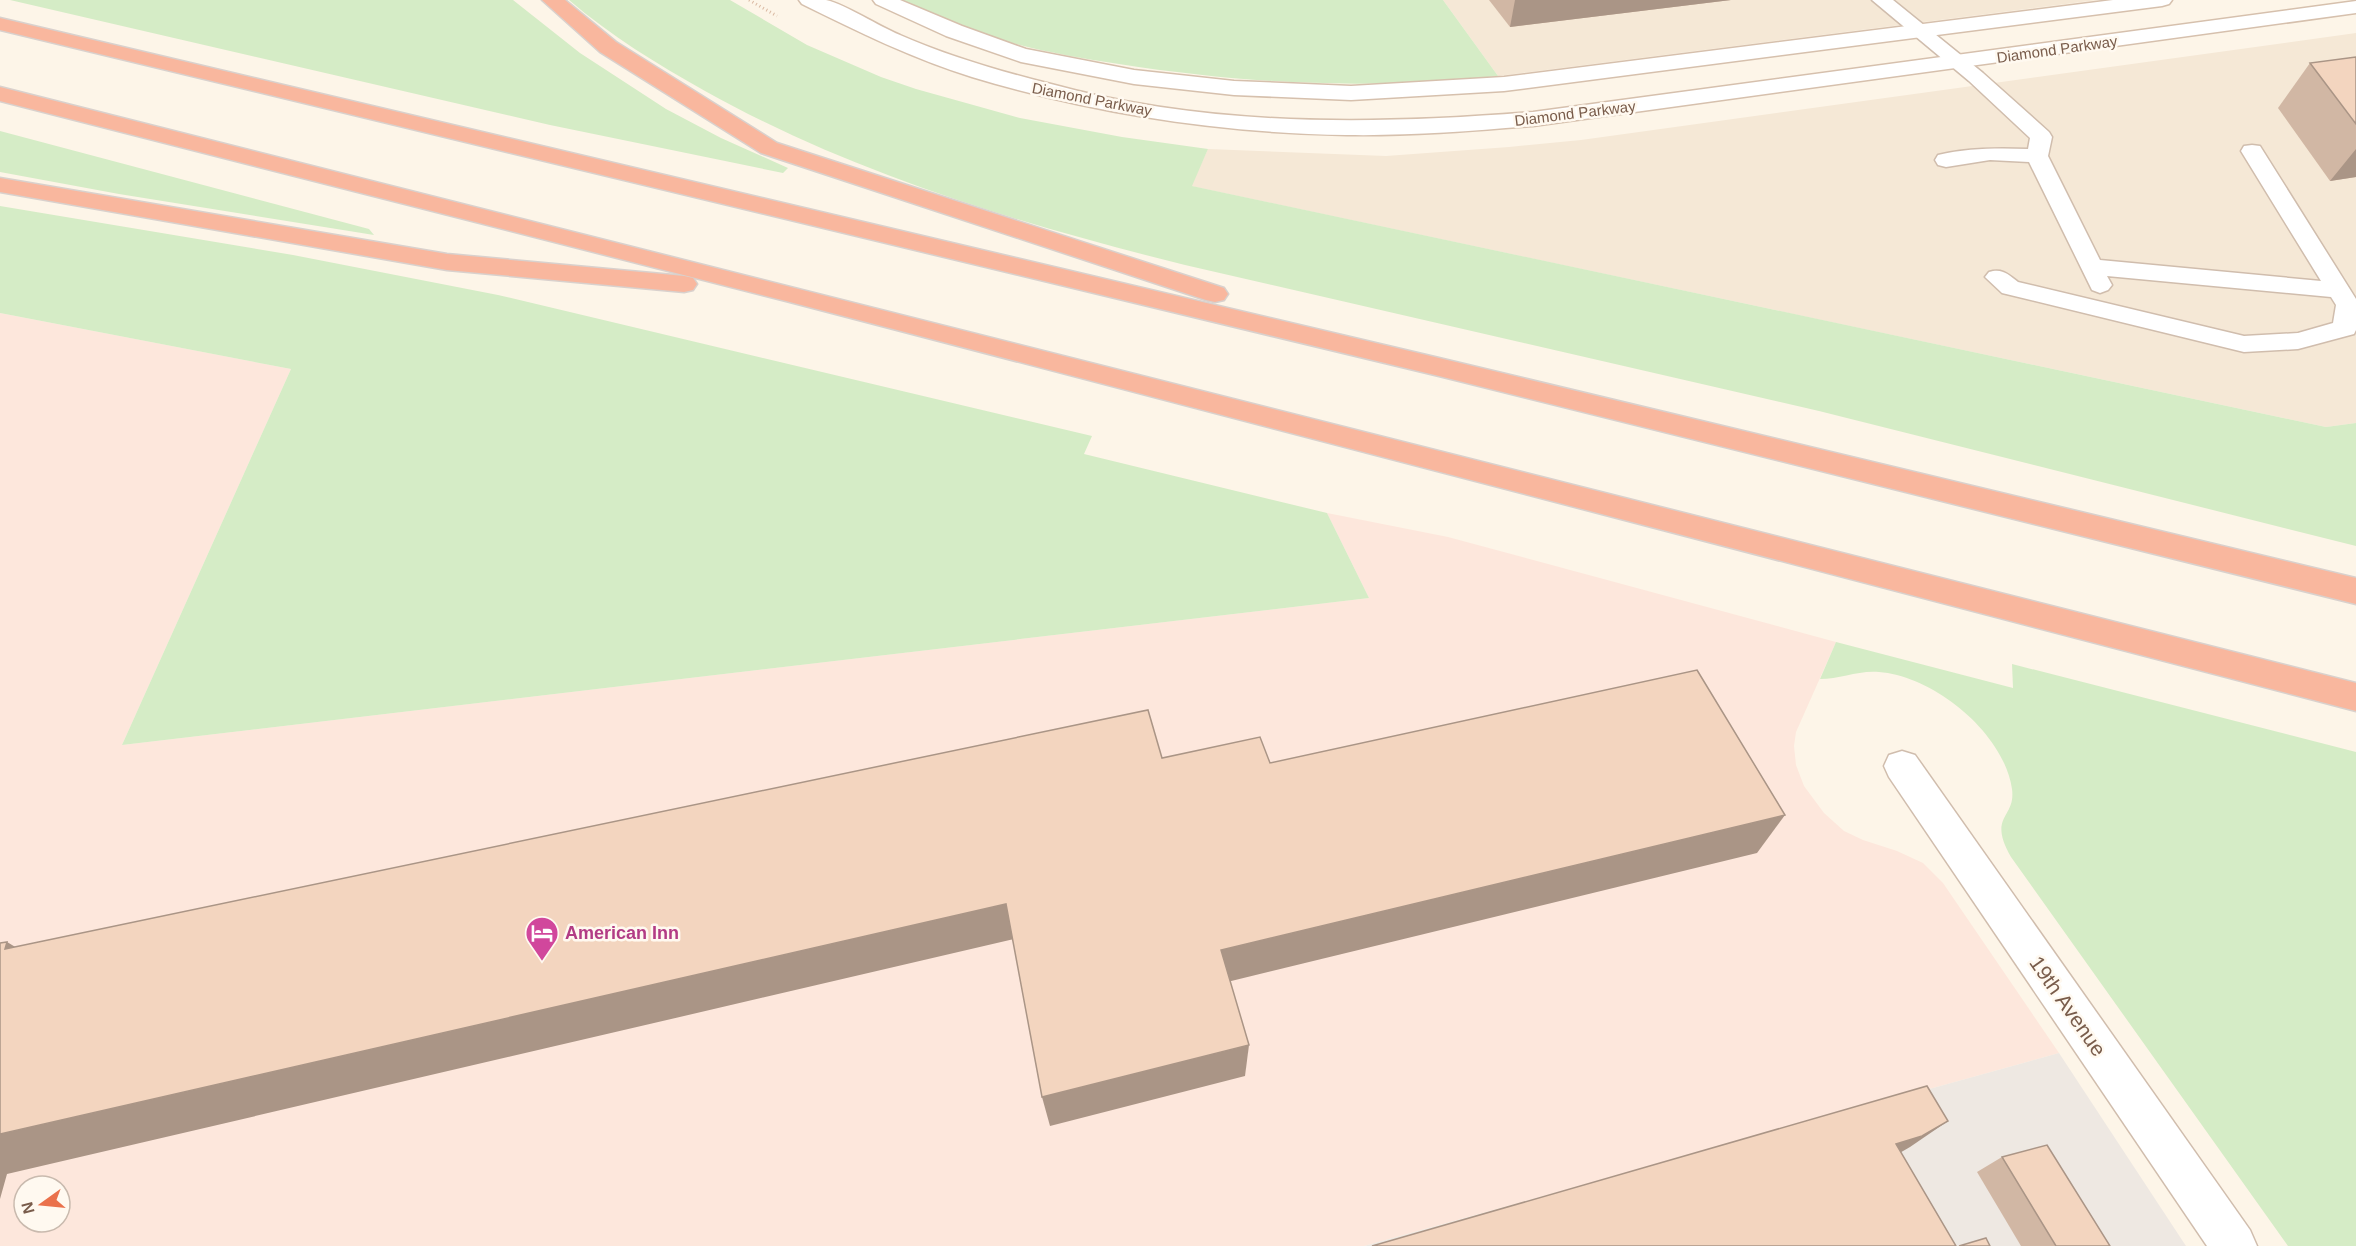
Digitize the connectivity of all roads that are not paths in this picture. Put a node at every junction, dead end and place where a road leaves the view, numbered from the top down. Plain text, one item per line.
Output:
1 (552, 0) edge
2 (809, 0) edge
3 (883, 0) edge
4 (1881, 0) edge
5 (2162, 0) edge
6 (2356, 7) edge
7 (0, 24) edge
8 (1920, 30) junction
9 (1959, 62) junction
10 (0, 94) edge
11 (2252, 151) dead end
12 (2037, 156) junction
13 (1946, 159) dead end
14 (0, 185) edge
15 (2091, 267) junction
16 (1997, 277) dead end
17 (786, 293) junction
18 (2348, 300) edge
19 (2114, 314) junction
20 (1439, 367) junction
21 (2356, 591) edge
22 (2356, 698) edge
23 (1902, 766) dead end
24 (2234, 1246) edge

1 - 20 highway
2 - 9 street, Diamond Parkway
3 - 8 street, Diamond Parkway
4 - 8 lane
5 - 8 street, Diamond Parkway
6 - 9 street, Diamond Parkway
7 - 20 highway
8 - 9 lane
9 - 12 lane
10 - 17 highway
11 - 18 lane
12 - 13 lane
12 - 15 lane
14 - 17 highway
15 - 18 lane
15 - 19 lane
16 - 19 lane
17 - 22 highway
18 - 19 lane
20 - 21 highway
23 - 24 street, 19th Avenue

